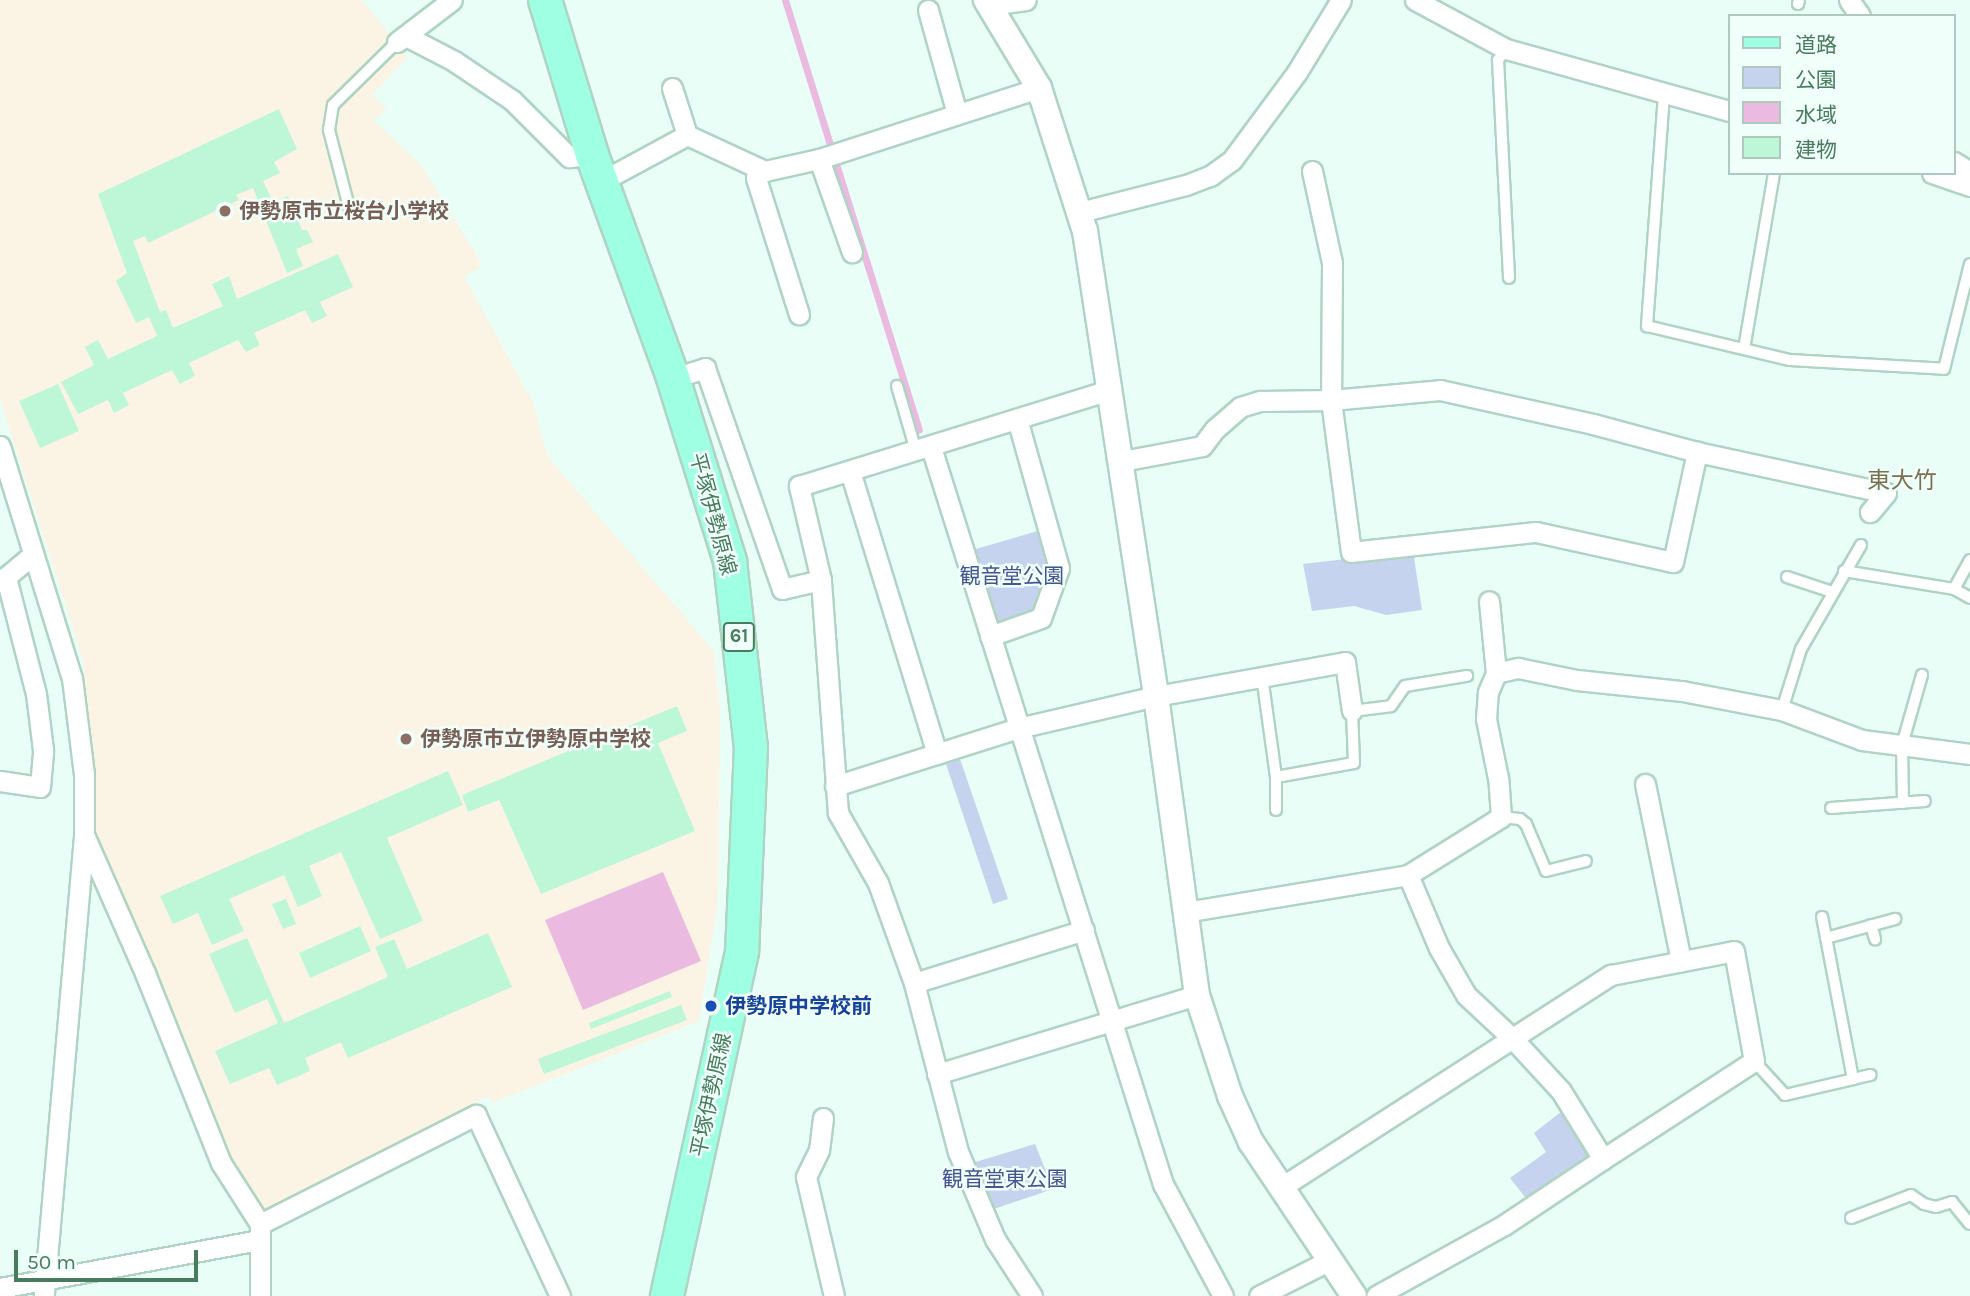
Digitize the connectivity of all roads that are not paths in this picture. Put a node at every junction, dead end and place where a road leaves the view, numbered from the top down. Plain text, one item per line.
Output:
1 (452, 0) edge
2 (545, 0) edge
3 (1026, 0) edge
4 (1341, 0) edge
5 (1416, 0) edge
6 (988, 2) edge
7 (928, 10) dead end
8 (402, 39) junction
9 (1506, 50) junction
10 (672, 88) dead end
11 (1040, 88) junction
12 (1664, 94) junction
13 (1728, 110) edge
14 (957, 114) junction
15 (687, 135) junction
16 (819, 159) junction
17 (597, 168) junction
18 (758, 168) junction
19 (1312, 171) dead end
20 (1774, 175) edge
21 (1938, 175) edge
22 (1970, 186) edge
23 (349, 207) dead end
24 (1080, 212) junction
25 (852, 252) dead end
26 (1970, 264) edge
27 (1509, 278) dead end
28 (799, 314) dead end
29 (1744, 349) junction
30 (673, 378) junction
31 (897, 386) dead end
32 (1110, 390) junction
33 (1331, 400) junction
34 (1017, 419) junction
35 (0, 446) edge
36 (924, 449) junction
37 (1697, 452) junction
38 (1122, 461) junction
39 (850, 471) junction
40 (1870, 512) dead end
41 (1861, 545) dead end
42 (33, 554) junction
43 (1970, 560) edge
44 (1844, 571) junction
45 (1787, 577) dead end
46 (821, 580) junction
47 (1954, 589) junction
48 (1832, 592) junction
49 (1970, 598) edge
50 (1489, 601) dead end
51 (990, 636) junction
52 (1496, 673) junction
53 (1922, 675) dead end
54 (1261, 676) junction
55 (1467, 676) dead end
56 (1156, 696) junction
57 (1782, 710) junction
58 (1352, 711) junction
59 (1018, 728) junction
60 (1902, 746) junction
61 (937, 754) junction
62 (1970, 754) edge
63 (1276, 777) junction
64 (0, 781) edge
65 (835, 786) junction
66 (1648, 788) dead end
67 (1925, 802) dead end
68 (1903, 803) junction
69 (1831, 808) dead end
70 (1276, 810) dead end
71 (1501, 817) junction
72 (85, 836) junction
73 (1586, 861) dead end
74 (1408, 875) junction
75 (1185, 912) junction
76 (1822, 917) dead end
77 (1895, 919) dead end
78 (1871, 925) junction
79 (1084, 930) junction
80 (1826, 938) junction
81 (1875, 939) dead end
82 (1681, 961) junction
83 (914, 982) junction
84 (1197, 995) junction
85 (1112, 1019) junction
86 (1514, 1040) junction
87 (1754, 1061) junction
88 (937, 1073) junction
89 (1871, 1075) dead end
90 (1853, 1079) junction
91 (823, 1118) dead end
92 (1603, 1158) junction
93 (1280, 1188) junction
94 (1851, 1218) dead end
95 (1970, 1224) edge
96 (260, 1232) junction
97 (1328, 1261) junction
98 (0, 1288) edge
99 (44, 1289) edge
100 (260, 1296) edge
101 (560, 1296) edge
102 (667, 1296) edge
103 (834, 1296) edge
104 (1032, 1296) edge
105 (1223, 1296) edge
106 (1259, 1296) edge
107 (1353, 1296) edge
108 (1376, 1296) edge

1 - 8 street
2 - 17 main road, 平塚伊勢原線 / 61
3 - 6 street
4 - 24 street
5 - 9 street
6 - 11 street
7 - 14 street
8 - 17 street
8 - 23 lane
9 - 12 street
9 - 27 lane
10 - 15 street
11 - 14 street
11 - 24 street
12 - 13 street
12 - 29 lane
14 - 16 street
15 - 17 street
15 - 18 street
16 - 18 street
16 - 25 street
17 - 30 main road, 平塚伊勢原線 / 61
18 - 28 street
19 - 33 street
20 - 29 lane
21 - 22 street
24 - 32 street
26 - 29 lane
30 - 46 street
30 - 102 main road, 平塚伊勢原線 / 61
31 - 36 lane
32 - 34 street
32 - 38 street
33 - 37 street
33 - 37 street
33 - 38 street
34 - 36 street
34 - 51 street
35 - 42 street
36 - 39 street
36 - 51 street
37 - 40 street
38 - 56 street
39 - 46 street
39 - 61 street
41 - 44 lane
42 - 64 street
42 - 72 street
43 - 47 lane
44 - 47 lane
44 - 48 lane
45 - 48 lane
46 - 65 street
47 - 49 lane
48 - 57 lane
50 - 52 street
51 - 59 street
52 - 57 street
52 - 71 street
53 - 60 lane
54 - 56 street
54 - 58 street
54 - 63 lane
55 - 58 lane
56 - 59 street
56 - 75 street
57 - 60 street
58 - 63 lane
59 - 61 street
59 - 79 street
60 - 62 street
60 - 68 lane
61 - 65 street
63 - 70 lane
65 - 83 street
66 - 82 street
67 - 68 lane
68 - 69 lane
71 - 73 lane
71 - 74 street
72 - 96 street
72 - 99 street
74 - 75 street
74 - 86 street
75 - 84 street
76 - 80 lane
77 - 78 lane
78 - 80 lane
78 - 81 lane
79 - 83 street
79 - 85 street
80 - 90 lane
82 - 86 street
82 - 87 street
83 - 88 street
84 - 85 street
84 - 93 street
85 - 88 street
85 - 105 street
86 - 92 street
86 - 93 street
87 - 90 lane
87 - 92 street
88 - 104 street
89 - 90 lane
91 - 103 street
92 - 108 street
93 - 97 street
94 - 95 lane
96 - 99 street
96 - 100 street
96 - 101 street
97 - 106 street
97 - 107 street
98 - 99 street

